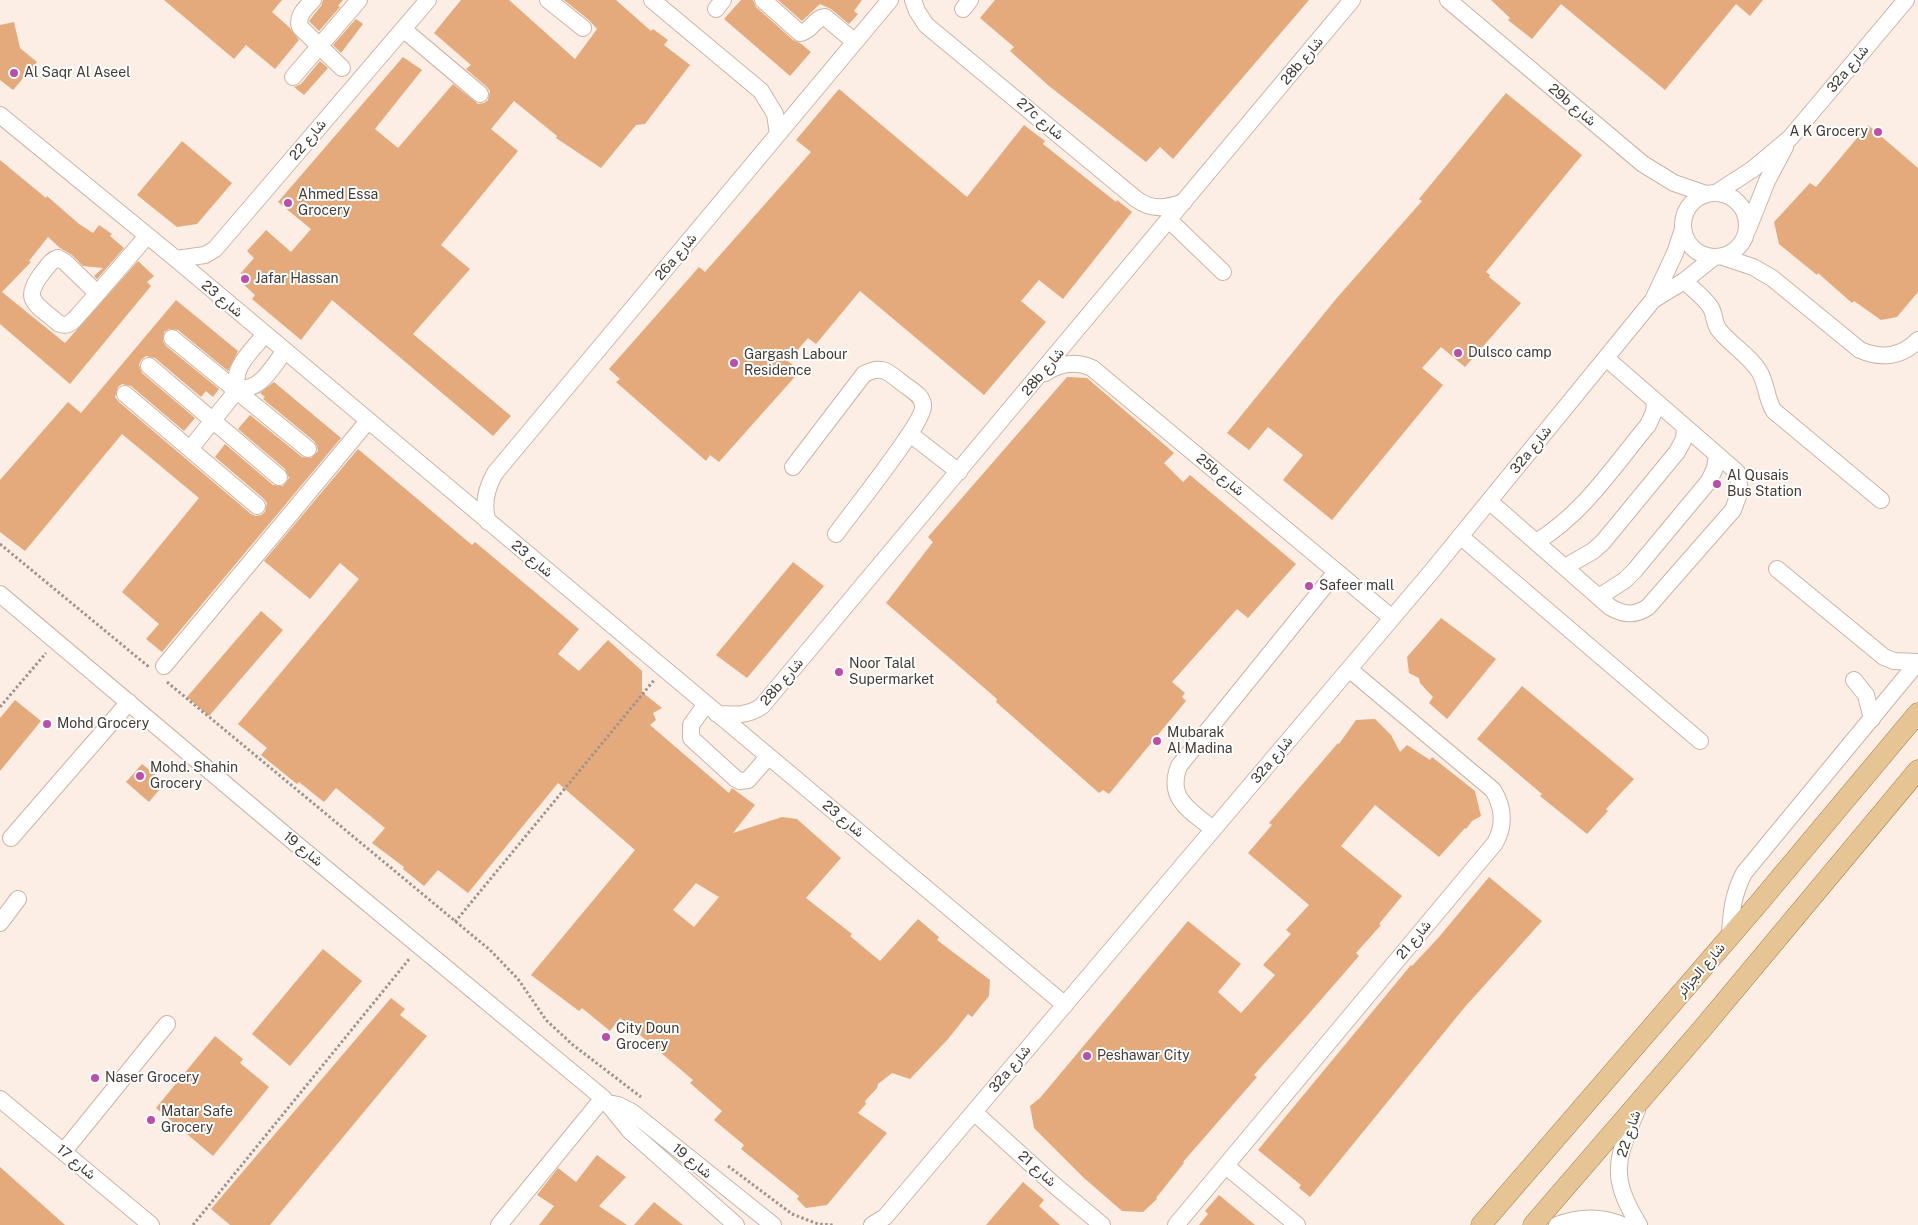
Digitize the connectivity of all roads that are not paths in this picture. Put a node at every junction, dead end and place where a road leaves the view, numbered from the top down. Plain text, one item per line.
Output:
1 (313, 0) edge
2 (428, 0) edge
3 (548, 0) edge
4 (652, 0) edge
5 (763, 0) edge
6 (890, 0) edge
7 (913, 0) edge
8 (1352, 0) edge
9 (1448, 0) edge
10 (1906, 0) edge
11 (363, 2) edge
12 (583, 28) dead end
13 (403, 29) junction
14 (855, 42) junction
15 (319, 46) junction
16 (342, 68) dead end
17 (294, 77) dead end
18 (480, 94) dead end
19 (0, 114) edge
20 (778, 134) junction
21 (1790, 138) junction
22 (1711, 194) junction
23 (1184, 202) junction
24 (1169, 220) junction
25 (1682, 229) junction
26 (1747, 231) junction
27 (148, 236) junction
28 (1718, 257) junction
29 (176, 259) junction
30 (1223, 272) dead end
31 (1684, 281) junction
32 (98, 293) dead end
33 (1653, 300) junction
34 (265, 334) junction
35 (172, 338) dead end
36 (1918, 340) edge
37 (285, 351) junction
38 (1606, 358) junction
39 (149, 366) dead end
40 (1039, 377) junction
41 (238, 390) junction
42 (125, 394) dead end
43 (1655, 401) junction
44 (213, 420) junction
45 (368, 421) junction
46 (1685, 427) junction
47 (910, 434) junction
48 (190, 449) junction
49 (308, 449) dead end
50 (1717, 455) junction
51 (793, 467) dead end
52 (959, 472) junction
53 (279, 476) dead end
54 (1881, 500) dead end
55 (1489, 501) junction
56 (257, 506) dead end
57 (488, 522) junction
58 (836, 534) dead end
59 (1460, 536) junction
60 (1536, 542) junction
61 (1565, 567) junction
62 (1777, 569) dead end
63 (1336, 572) junction
64 (0, 594) edge
65 (1599, 597) junction
66 (1392, 618) junction
67 (1918, 662) edge
68 (1349, 670) junction
69 (160, 671) road end
70 (1854, 680) dead end
71 (129, 702) junction
72 (711, 709) junction
73 (1918, 712) edge
74 (1872, 719) junction
75 (1700, 741) dead end
76 (768, 757) junction
77 (1918, 770) edge
78 (1213, 830) junction
79 (11, 838) dead end
80 (18, 899) dead end
81 (0, 923) edge
82 (1730, 936) junction
83 (1064, 1004) junction
84 (166, 1024) dead end
85 (1641, 1099) junction
86 (606, 1100) junction
87 (2, 1106) edge
88 (974, 1112) junction
89 (64, 1151) junction
90 (1226, 1166) junction
91 (880, 1222) edge
92 (151, 1225) edge
93 (499, 1225) edge
94 (736, 1225) edge
95 (773, 1225) edge
96 (1102, 1225) edge
97 (1176, 1225) edge
98 (1297, 1225) edge
99 (1481, 1225) edge
100 (1533, 1225) edge
101 (1557, 1225) edge
102 (1622, 1225) edge
103 (1639, 1225) edge

1 - 15 street
2 - 13 street, شارع 22
3 - 12 street
4 - 20 street
5 - 14 street
6 - 14 street, 26a شارع
7 - 23 street, 27c شارع
8 - 23 street, 28b شارع
9 - 22 street, 29b شارع
10 - 21 street, 32a شارع
11 - 15 street
13 - 18 street
13 - 29 street, شارع 22
14 - 20 street, 26a شارع
15 - 16 street
15 - 17 street
19 - 27 street, شارع 23
20 - 57 street, 26a شارع
21 - 22 street, 32a شارع
21 - 26 street, 32a شارع
22 - 25 street
22 - 26 street
23 - 24 street, 28b شارع
24 - 30 street
24 - 40 street, 28b شارع
25 - 28 street
25 - 33 street, 32a شارع
26 - 28 street
27 - 29 street, شارع 23
27 - 32 street
28 - 31 street, 32a شارع
28 - 36 street
29 - 34 street, شارع 23
31 - 33 street, 32a شارع
31 - 54 street
33 - 38 street, 32a شارع
34 - 37 street, شارع 23
34 - 41 street
35 - 41 street
37 - 41 street
37 - 45 street, شارع 23
38 - 43 street
38 - 55 street, 32a شارع
39 - 44 street
40 - 52 street, 28b شارع
40 - 63 street, 25b شارع
41 - 44 street
41 - 49 street
42 - 48 street
43 - 46 street
43 - 60 street
44 - 48 street
44 - 53 street
45 - 57 street, شارع 23
45 - 69 street
46 - 50 street
46 - 61 street
47 - 51 street
47 - 52 street
47 - 58 street
48 - 56 street
50 - 65 street
50 - 65 street
52 - 72 street, 28b شارع
55 - 59 street, 32a شارع
55 - 60 street
57 - 72 street, شارع 23
59 - 66 street, 32a شارع
59 - 75 street
60 - 61 street
61 - 65 street
62 - 67 street
63 - 66 street, 25b شارع
63 - 78 street
64 - 71 street, شارع 19
66 - 68 street, 32a شارع
67 - 74 street
68 - 78 street, 32a شارع
68 - 90 street, شارع 21
70 - 74 street
71 - 79 street
71 - 86 street, شارع 19
72 - 76 street, شارع 23
72 - 76 street
73 - 82 main road, شارع الجزائر
74 - 82 street
76 - 83 street, شارع 23
77 - 85 main road
78 - 83 street, 32a شارع
80 - 81 street
82 - 99 main road, شارع الجزائر
83 - 88 street, 32a شارع
84 - 89 street
85 - 100 main road
85 - 103 street, شارع 22
86 - 93 street
86 - 94 street, شارع 19
86 - 95 street, شارع 19
87 - 89 street, شارع 17
88 - 91 street, 32a شارع
88 - 96 street, شارع 21
89 - 92 street, شارع 17
90 - 97 street, شارع 21
90 - 98 street
101 - 102 street

